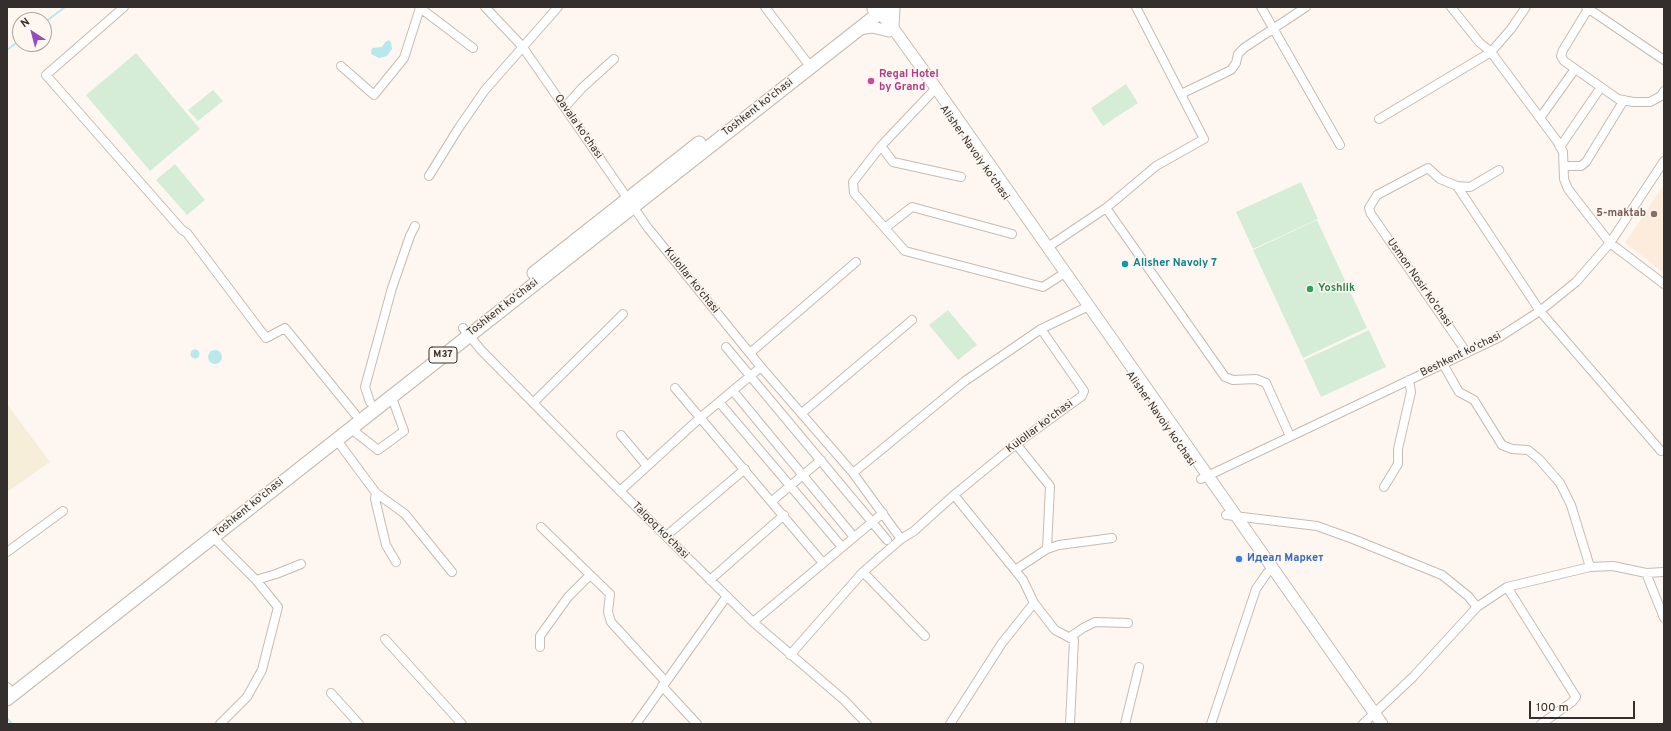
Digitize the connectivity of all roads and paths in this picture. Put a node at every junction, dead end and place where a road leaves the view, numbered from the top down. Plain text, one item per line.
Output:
1 (124, 7) edge
2 (419, 7) edge
3 (485, 7) edge
4 (558, 7) edge
5 (765, 7) edge
6 (894, 7) edge
7 (1136, 7) edge
8 (1261, 7) edge
9 (1306, 7) edge
10 (1451, 7) edge
11 (1526, 7) edge
12 (1587, 8) edge
13 (877, 10) edge
14 (1274, 28) junction
15 (858, 29) junction
16 (891, 30) junction
17 (522, 46) junction
18 (473, 48) dead end
19 (1491, 52) junction
20 (614, 59) dead end
21 (1664, 60) edge
22 (806, 61) junction
23 (341, 66) dead end
24 (1575, 69) junction
25 (1601, 87) junction
26 (933, 90) junction
27 (1664, 91) edge
28 (1181, 94) junction
29 (1624, 100) junction
30 (564, 107) junction
31 (1379, 118) dead end
32 (1540, 118) junction
33 (1340, 145) dead end
34 (881, 146) junction
35 (1560, 147) junction
36 (1664, 161) edge
37 (1564, 166) junction
38 (1499, 170) dead end
39 (429, 176) dead end
40 (960, 177) dead end
41 (1457, 186) junction
42 (630, 203) junction
43 (1106, 208) junction
44 (415, 226) dead end
45 (885, 228) junction
46 (1012, 234) dead end
47 (1610, 243) junction
48 (1048, 247) junction
49 (856, 262) dead end
50 (1060, 276) junction
51 (1664, 284) edge
52 (1086, 307) junction
53 (1540, 311) junction
54 (623, 314) dead end
55 (912, 320) dead end
56 (1041, 329) junction
57 (465, 332) junction
58 (726, 347) dead end
59 (750, 353) junction
60 (1467, 353) junction
61 (1443, 364) junction
62 (761, 367) junction
63 (750, 376) junction
64 (1409, 380) junction
65 (675, 388) dead end
66 (732, 391) junction
67 (391, 395) junction
68 (370, 402) junction
69 (534, 402) junction
70 (719, 402) junction
71 (802, 413) junction
72 (355, 414) junction
73 (701, 418) junction
74 (350, 428) junction
75 (620, 435) dead end
76 (1290, 436) junction
77 (336, 439) junction
78 (1016, 444) junction
79 (1661, 451) dead end
80 (821, 460) junction
81 (647, 466) junction
82 (745, 469) junction
83 (853, 473) junction
84 (803, 475) junction
85 (1204, 477) junction
86 (790, 486) junction
87 (1384, 487) dead end
88 (620, 491) junction
89 (376, 493) junction
90 (954, 495) junction
91 (772, 501) junction
92 (63, 512) dead end
93 (883, 513) junction
94 (784, 515) junction
95 (1231, 515) junction
96 (872, 522) junction
97 (541, 527) dead end
98 (666, 536) junction
99 (213, 537) junction
100 (854, 537) junction
101 (1112, 538) dead end
102 (901, 539) junction
103 (887, 540) dead end
104 (842, 547) junction
105 (1047, 549) junction
106 (7, 552) edge
107 (396, 562) dead end
108 (823, 563) junction
109 (301, 564) dead end
110 (1590, 567) junction
111 (1015, 570) junction
112 (1270, 571) junction
113 (452, 572) dead end
114 (862, 572) junction
115 (1664, 572) edge
116 (1646, 573) junction
117 (590, 575) junction
118 (256, 580) junction
119 (710, 580) junction
120 (1508, 587) junction
121 (727, 596) junction
122 (1034, 603) junction
123 (1477, 607) junction
124 (1664, 618) edge
125 (753, 622) junction
126 (1128, 623) dead end
127 (925, 636) dead end
128 (1070, 637) junction
129 (385, 639) dead end
130 (540, 647) dead end
131 (790, 655) junction
132 (1139, 667) dead end
133 (664, 683) junction
134 (7, 691) edge
135 (331, 693) dead end
136 (1370, 720) edge
137 (220, 724) edge
138 (359, 724) edge
139 (462, 724) edge
140 (636, 724) edge
141 (697, 724) edge
142 (867, 724) edge
143 (950, 724) edge
144 (1070, 724) edge
145 (1125, 724) edge
146 (1211, 724) edge
147 (1382, 724) edge
148 (1541, 724) edge

1 - 72 street
2 - 18 street
2 - 23 street
3 - 17 street, Qavala ko'chasi
4 - 17 street
5 - 22 street
6 - 16 main road
7 - 28 street
8 - 14 street
9 - 14 street
10 - 19 street
11 - 19 street
12 - 21 street
12 - 24 street
13 - 15 highway, Toshkent ko'chasi / M37
13 - 16 main road, Alisher Navoiy ko'chasi
13 - 22 highway, Toshkent ko'chasi / M37
14 - 28 street
14 - 33 street
15 - 16 main road
15 - 42 highway, Toshkent ko'chasi / M37
16 - 26 main road, Alisher Navoiy ko'chasi
17 - 30 street, Qavala ko'chasi
17 - 39 street
19 - 31 street
19 - 32 street
20 - 30 street
22 - 42 highway, Toshkent ko'chasi / M37
24 - 25 street
24 - 32 street
25 - 29 street
25 - 35 street
26 - 34 street
26 - 48 main road, Alisher Navoiy ko'chasi
26 - 50 main road, Alisher Navoiy ko'chasi
27 - 29 street
28 - 43 street
29 - 37 street
30 - 42 street, Qavala ko'chasi
32 - 35 street
34 - 40 street
34 - 45 street
35 - 37 street
36 - 47 street, Beshkent ko'chasi
37 - 47 street
38 - 41 street
41 - 53 street
41 - 60 street, Usmon Nosir ko'chasi
42 - 57 highway, Toshkent ko'chasi / M37
42 - 59 street, Kulollar ko'chasi
43 - 48 street
43 - 76 street
44 - 68 street
45 - 46 street
45 - 50 street
47 - 51 street
47 - 53 street, Beshkent ko'chasi
48 - 52 main road, Alisher Navoiy ko'chasi
49 - 59 street
50 - 52 main road, Alisher Navoiy ko'chasi
52 - 56 street
52 - 85 main road, Alisher Navoiy ko'chasi
53 - 60 street, Beshkent ko'chasi
53 - 79 street
54 - 69 street
55 - 71 street
56 - 78 street, Kulollar ko'chasi
56 - 83 street
57 - 67 highway, Toshkent ko'chasi / M37
57 - 68 highway, Toshkent ko'chasi / M37
57 - 69 street, Talqoq ko'chasi
58 - 63 street
59 - 62 street, Kulollar ko'chasi
60 - 61 street, Beshkent ko'chasi
61 - 64 street, Beshkent ko'chasi
61 - 110 street
62 - 63 street
62 - 71 street, Kulollar ko'chasi
63 - 66 street
63 - 80 street
64 - 76 street, Beshkent ko'chasi
64 - 87 street
65 - 73 street
66 - 70 street
66 - 84 street
67 - 74 highway, Toshkent ko'chasi / M37
67 - 74 street
68 - 72 highway, Toshkent ko'chasi / M37
69 - 88 street, Talqoq ko'chasi
70 - 73 street
70 - 86 street
71 - 83 street, Kulollar ko'chasi
72 - 134 highway, Toshkent ko'chasi / M37
73 - 81 street
73 - 82 street
74 - 77 highway, Toshkent ko'chasi / M37
75 - 81 street
76 - 85 street, Beshkent ko'chasi
77 - 89 street
77 - 99 highway, Toshkent ko'chasi / M37
78 - 90 street, Kulollar ko'chasi
78 - 105 street
80 - 84 street
80 - 96 street
81 - 88 street
82 - 91 street
82 - 98 street
83 - 93 street, Kulollar ko'chasi
84 - 86 street
84 - 100 street
85 - 95 main road, Alisher Navoiy ko'chasi
86 - 91 street
86 - 104 street
88 - 98 street, Talqoq ko'chasi
89 - 107 street
89 - 113 street
90 - 102 street, Kulollar ko'chasi
90 - 111 street
91 - 94 street
92 - 106 street
93 - 96 street
93 - 102 street, Kulollar ko'chasi
94 - 108 street
94 - 119 street
95 - 112 main road, Alisher Navoiy ko'chasi
95 - 123 street
96 - 100 street
96 - 103 street
97 - 117 street
98 - 119 street, Talqoq ko'chasi
99 - 118 street
99 - 134 highway, Toshkent ko'chasi / M37
100 - 104 street
101 - 105 street
102 - 114 street, Kulollar ko'chasi
104 - 108 street
105 - 111 street
108 - 125 street
109 - 118 street
110 - 116 street
110 - 120 street
111 - 122 street
112 - 136 main road, Alisher Navoiy ko'chasi
112 - 146 street
114 - 127 street
114 - 131 street, Kulollar ko'chasi
115 - 116 street
116 - 124 street
117 - 130 street
117 - 133 street
118 - 137 street
119 - 121 street, Talqoq ko'chasi
120 - 123 street
120 - 148 street
121 - 125 street, Talqoq ko'chasi
121 - 133 street
122 - 128 street
122 - 143 street
123 - 136 street
125 - 131 street, Talqoq ko'chasi
126 - 128 street
128 - 144 street
129 - 139 street
131 - 142 street, Talqoq ko'chasi
132 - 145 street
133 - 140 street
133 - 141 street
135 - 138 street
136 - 147 main road, Alisher Navoiy ko'chasi

